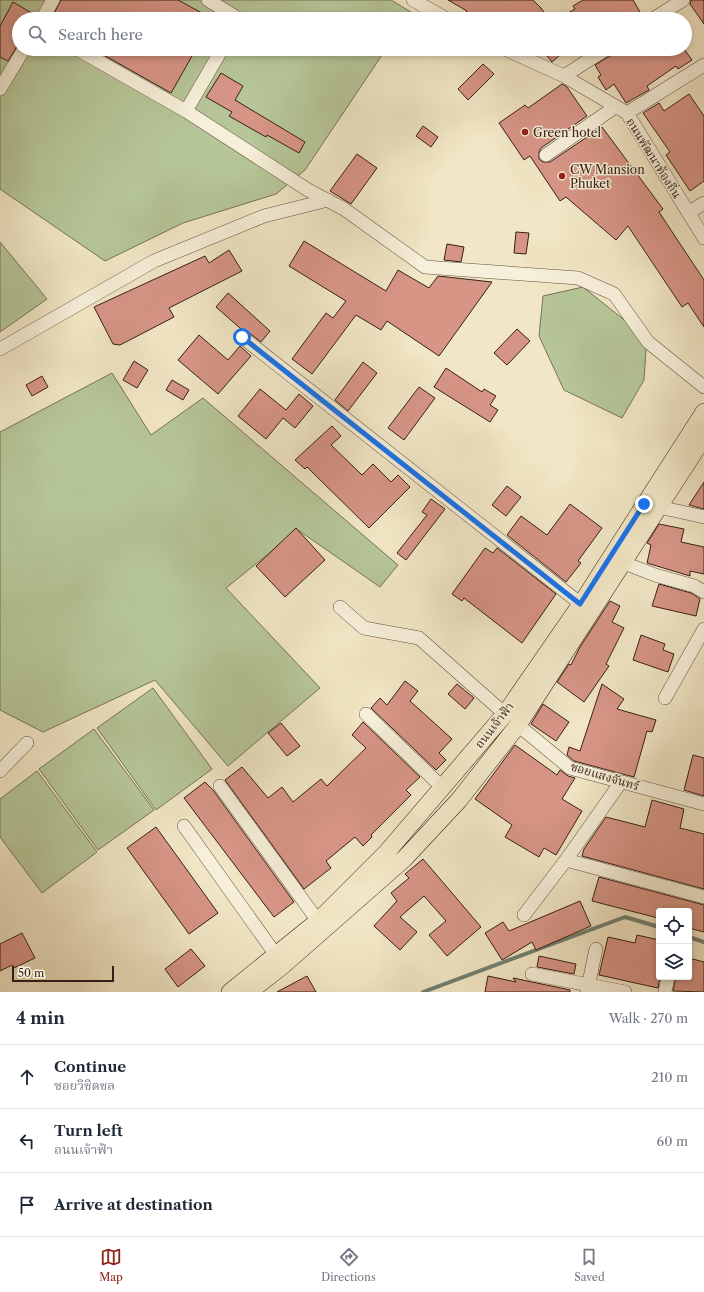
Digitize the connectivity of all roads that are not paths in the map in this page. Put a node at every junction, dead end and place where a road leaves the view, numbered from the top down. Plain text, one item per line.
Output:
1 (52, 0) edge
2 (208, 0) edge
3 (413, 0) edge
4 (683, 0) edge
5 (46, 12) edge
6 (228, 12) edge
7 (434, 12) edge
8 (664, 12) edge
9 (20, 56) edge
10 (89, 56) edge
11 (218, 56) edge
12 (520, 56) edge
13 (595, 56) edge
14 (704, 65) edge
15 (564, 76) junction
16 (0, 89) edge
17 (615, 107) junction
18 (186, 111) junction
19 (627, 113) junction
20 (546, 155) dead end
21 (328, 200) junction
22 (704, 203) edge
23 (688, 213) junction
24 (704, 238) edge
25 (242, 337) dead end
26 (0, 349) edge
27 (704, 387) edge
28 (704, 412) edge
29 (704, 437) edge
30 (659, 507) junction
31 (704, 517) edge
32 (624, 563) junction
33 (704, 592) edge
34 (580, 604) junction
35 (340, 607) dead end
36 (704, 629) edge
37 (665, 698) dead end
38 (366, 714) dead end
39 (505, 714) junction
40 (518, 725) junction
41 (27, 743) dead end
42 (0, 771) edge
43 (621, 782) junction
44 (220, 786) dead end
45 (443, 788) junction
46 (704, 804) edge
47 (184, 826) dead end
48 (566, 860) junction
49 (704, 897) edge
50 (524, 915) dead end
51 (318, 921) junction
52 (596, 949) dead end
53 (276, 955) junction
54 (532, 974) dead end
55 (667, 980) edge
56 (588, 988) edge
57 (230, 992) edge
58 (249, 992) edge
59 (625, 992) edge
60 (665, 992) edge

1 - 5 street
2 - 6 street
3 - 7 street
4 - 8 street
9 - 16 street
10 - 18 street
11 - 18 street
12 - 15 street, ถนนพัฒนาท้องถิ่น
13 - 15 street
14 - 19 street
15 - 17 street, ถนนพัฒนาท้องถิ่น
17 - 19 street, ถนนพัฒนาท้องถิ่น
17 - 20 street
18 - 21 street
19 - 23 street, ถนนพัฒนาท้องถิ่น
21 - 26 street
21 - 27 street
22 - 23 street
23 - 24 street, ถนนพัฒนาท้องถิ่น
25 - 34 street
28 - 34 main road, ถนนเจ้าฟ้า
29 - 30 main road, ถนนเจ้าฟ้า
30 - 31 street
30 - 32 main road, ถนนเจ้าฟ้า
32 - 33 street
32 - 40 main road, ถนนเจ้าฟ้า
34 - 39 main road, ถนนเจ้าฟ้า
35 - 39 street
36 - 37 street
38 - 45 street
39 - 45 main road, ถนนเจ้าฟ้า
40 - 43 street, ซอยแสงจันทร์
40 - 58 main road, ถนนเจ้าฟ้า
41 - 42 street
43 - 46 street, ซอยแสงจันทร์
43 - 48 street
44 - 51 street
45 - 51 main road, ถนนเจ้าฟ้า
47 - 53 street
48 - 49 street
48 - 50 street
51 - 53 main road, ถนนเจ้าฟ้า
52 - 56 street
53 - 57 main road, ถนนเจ้าฟ้า
54 - 56 street
55 - 60 street
56 - 59 street

